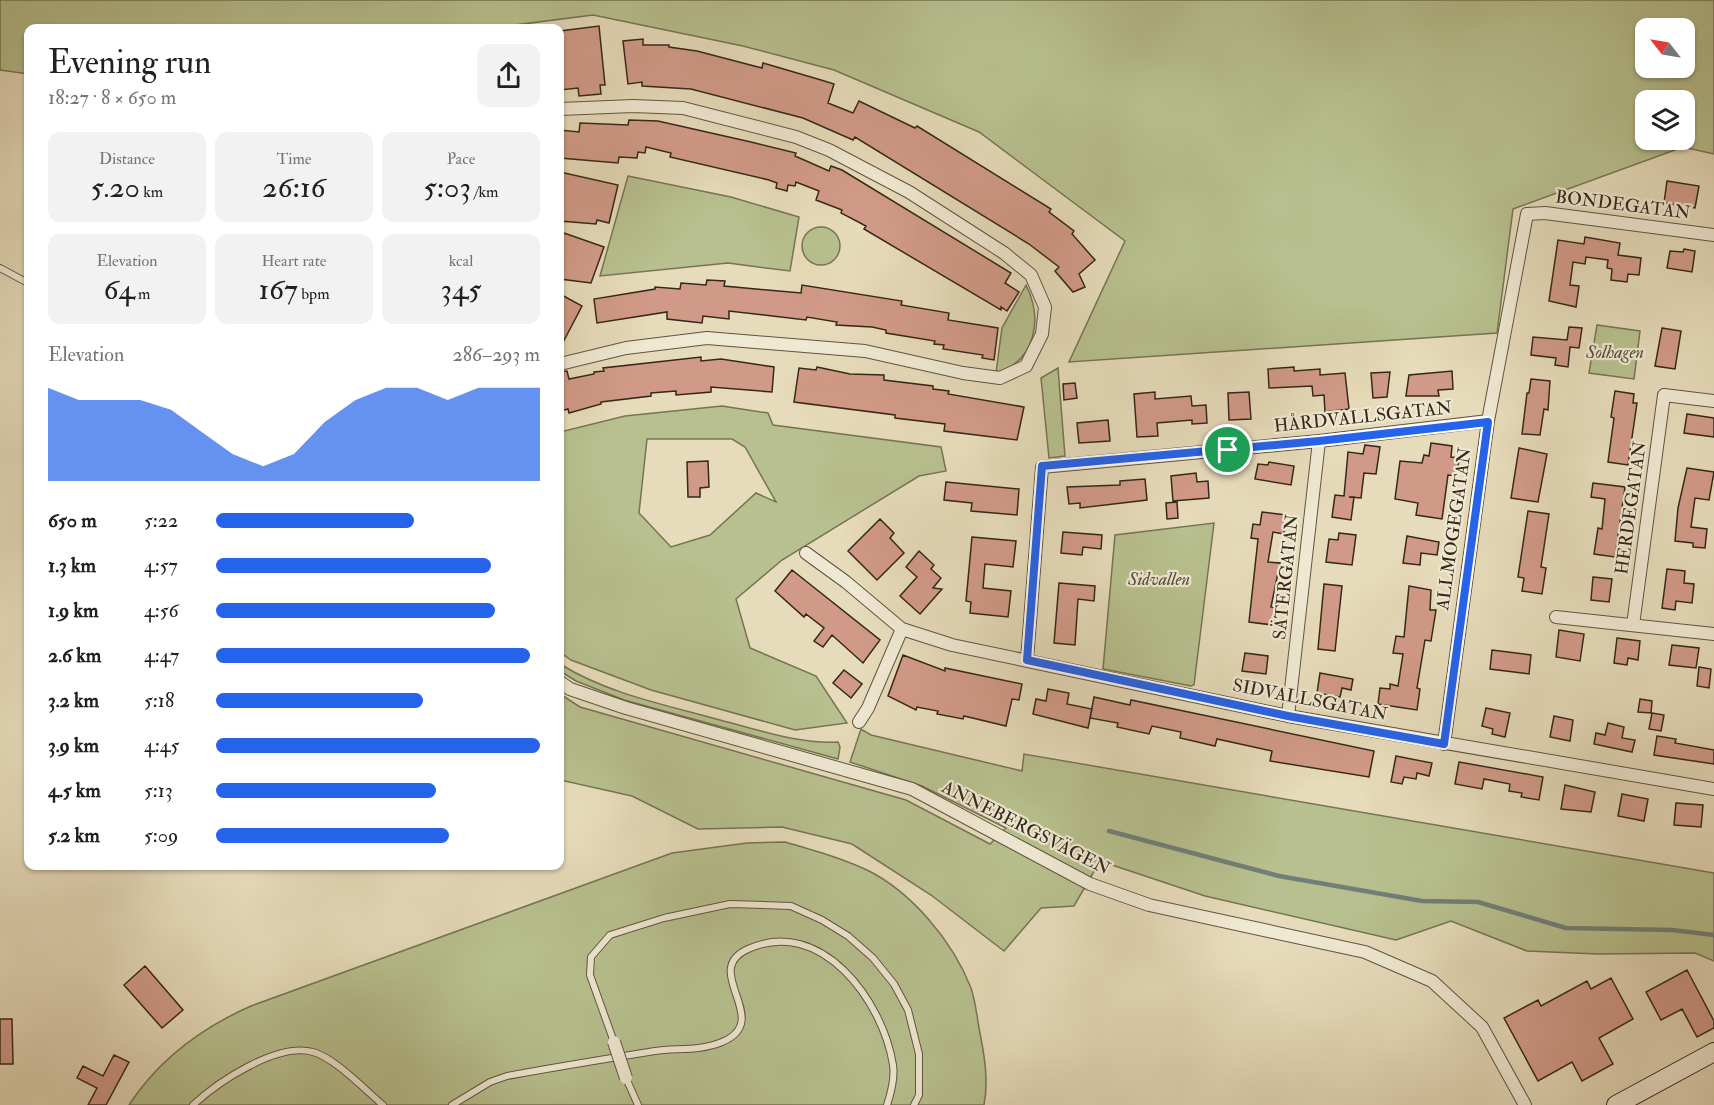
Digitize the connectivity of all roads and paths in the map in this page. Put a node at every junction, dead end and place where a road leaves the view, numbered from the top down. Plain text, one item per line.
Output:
1 (564, 109) edge
2 (1527, 214) joint
3 (1714, 235) edge
4 (0, 268) edge
5 (24, 281) edge
6 (564, 363) edge
7 (1714, 401) edge
8 (1488, 422) junction
9 (1319, 441) junction
10 (806, 553) dead end
11 (1556, 617) dead end
12 (1633, 625) junction
13 (902, 629) junction
14 (1714, 634) edge
15 (1027, 660) junction
16 (564, 685) edge
17 (1288, 716) junction
18 (859, 722) dead end
19 (1444, 744) junction
20 (1714, 789) edge
21 (614, 1042) joint
22 (1714, 1052) edge
23 (626, 1078) joint
24 (193, 1105) edge
25 (383, 1105) edge
26 (452, 1105) edge
27 (638, 1105) edge
28 (887, 1105) edge
29 (914, 1105) edge
30 (1524, 1105) edge
31 (1616, 1105) edge

1 - 6 street
2 - 3 street, BONDEGATAN
2 - 8 street, ALLMOGEGATAN
4 - 5 lane
7 - 12 street, HERDEGATAN
8 - 9 street, HÅRDVALLSGATAN
8 - 19 street, ALLMOGEGATAN
9 - 15 street, HÅRDVALLSGATAN
9 - 17 street, SÄTERGATAN
10 - 13 street, SIDVALLSGATAN
11 - 12 street
12 - 14 street
13 - 15 street, SIDVALLSGATAN
13 - 18 street
15 - 17 street, SIDVALLSGATAN
16 - 30 street, ANNEBERGSVÄGEN
17 - 19 street, SIDVALLSGATAN
19 - 20 street, SIDVALLSGATAN
21 - 23 street, bridge
21 - 29 lane
22 - 31 street
23 - 27 lane
24 - 25 lane
26 - 28 lane

